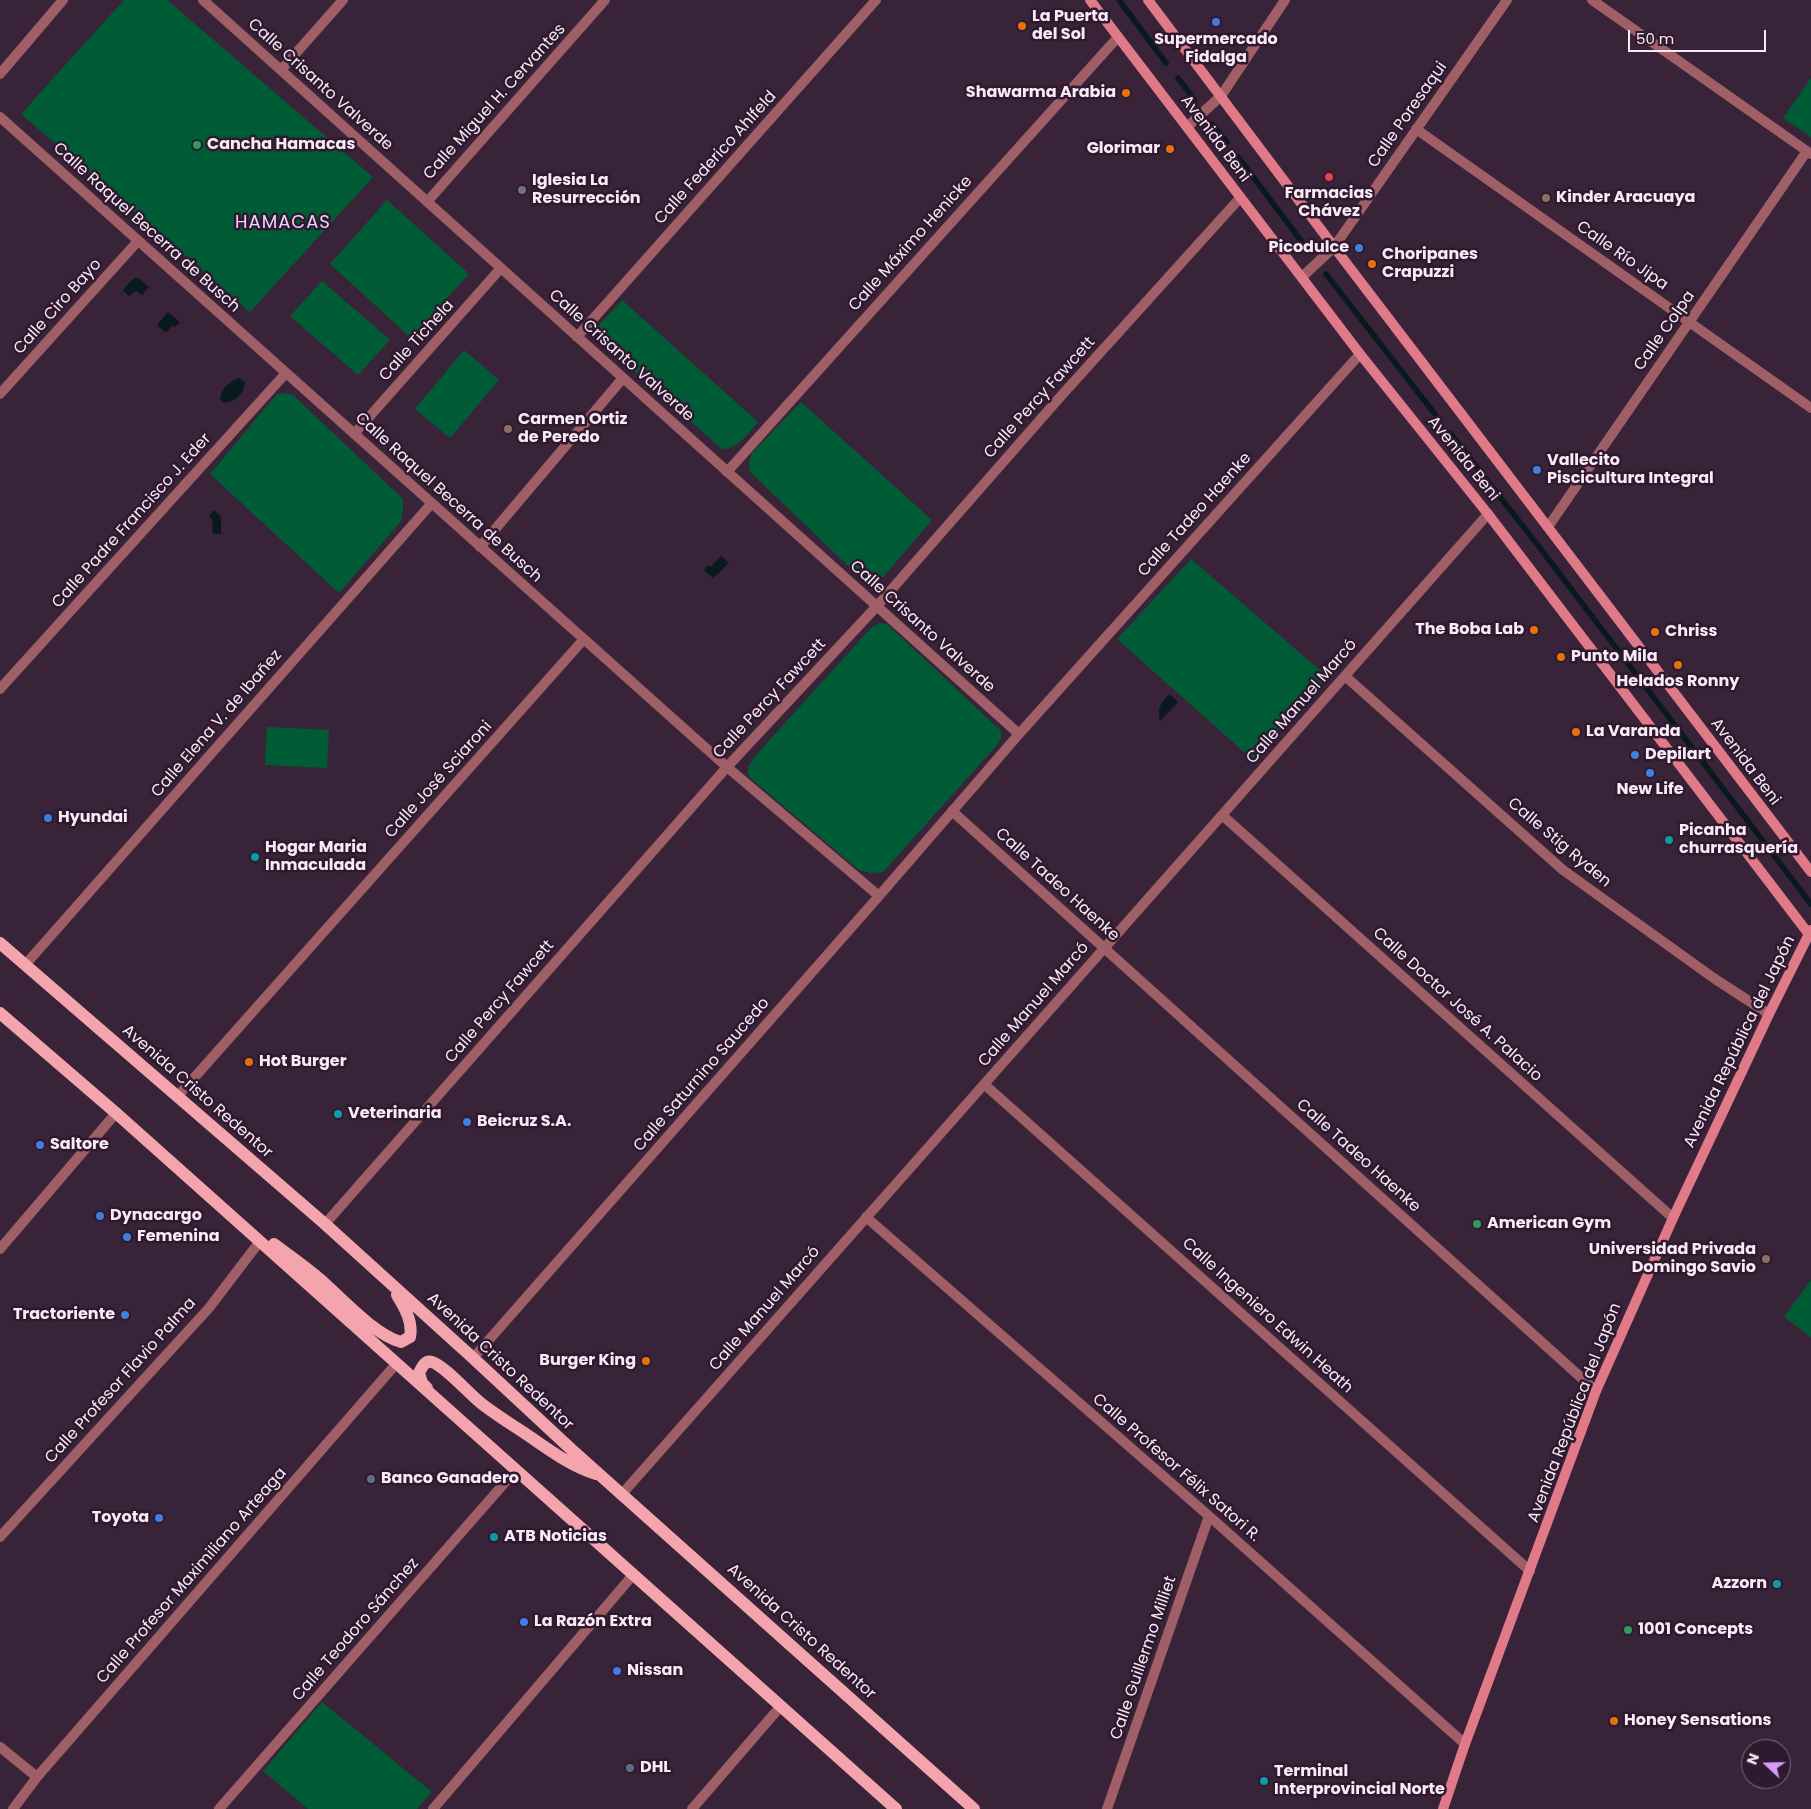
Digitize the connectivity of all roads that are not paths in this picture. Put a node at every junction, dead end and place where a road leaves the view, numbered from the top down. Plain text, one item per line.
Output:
1 (63, 0) edge
2 (203, 0) edge
3 (343, 0) edge
4 (605, 0) edge
5 (876, 0) edge
6 (1090, 0) edge
7 (1148, 0) edge
8 (1285, 0) edge
9 (1507, 0) edge
10 (1592, 0) edge
11 (1118, 37) junction
12 (281, 70) junction
13 (0, 74) edge
14 (1220, 96) junction
15 (0, 117) edge
16 (1187, 126) junction
17 (1416, 129) junction
18 (1809, 152) edge
19 (1240, 198) junction
20 (427, 202) junction
21 (138, 241) junction
22 (1334, 247) junction
23 (501, 268) junction
24 (1302, 277) junction
25 (1689, 322) junction
26 (577, 337) junction
27 (1360, 354) junction
28 (286, 373) junction
29 (623, 378) junction
30 (2, 388) edge
31 (1811, 408) edge
32 (354, 434) junction
33 (727, 472) junction
34 (432, 503) junction
35 (1488, 514) junction
36 (1548, 527) junction
37 (480, 547) junction
38 (877, 606) junction
39 (584, 639) junction
40 (1345, 676) junction
41 (0, 689) edge
42 (1019, 734) junction
43 (727, 767) junction
44 (952, 812) junction
45 (1222, 815) junction
46 (1811, 872) edge
47 (879, 896) junction
48 (1810, 934) edge
49 (0, 943) edge
50 (1104, 948) junction
51 (25, 964) junction
52 (0, 1012) edge
53 (1769, 1014) junction
54 (984, 1084) junction
55 (177, 1097) junction
56 (116, 1113) junction
57 (866, 1217) junction
58 (1672, 1218) junction
59 (238, 1222) junction
60 (325, 1224) junction
61 (260, 1241) junction
62 (0, 1249) edge
63 (390, 1283) junction
64 (474, 1358) junction
65 (396, 1364) junction
66 (1596, 1391) junction
67 (445, 1408) junction
68 (515, 1471) junction
69 (603, 1477) junction
70 (622, 1494) junction
71 (1209, 1516) junction
72 (0, 1537) edge
73 (1530, 1571) junction
74 (633, 1574) junction
75 (780, 1707) junction
76 (1465, 1744) junction
77 (0, 1747) edge
78 (37, 1777) junction
79 (13, 1809) edge
80 (219, 1809) edge
81 (433, 1809) edge
82 (692, 1809) edge
83 (896, 1809) edge
84 (974, 1809) edge
85 (1108, 1809) edge
86 (1443, 1809) edge

1 - 13 street
2 - 12 street, Calle Crisanto Valverde
3 - 12 street
4 - 20 street, Calle Miguel H. Cervantes
5 - 26 street, Calle Federico Ahlfeld
6 - 11 street, Avenida Beni
7 - 14 street, Avenida Beni
8 - 14 street
9 - 17 street, Calle Poresaqui
10 - 18 street
11 - 16 street, Avenida Beni
11 - 33 street, Calle Máximo Henicke
12 - 20 street, Calle Crisanto Valverde
14 - 16 street
14 - 22 street, Avenida Beni
15 - 21 street, Calle Raquel Becerra de Busch
16 - 19 street, Avenida Beni
17 - 22 street, Calle Poresaqui
17 - 25 street, Calle Río Jipa
18 - 25 street, Calle Colpa
19 - 24 street, Avenida Beni
19 - 38 street, Calle Percy Fawcett
20 - 23 street, Calle Crisanto Valverde
21 - 28 street, Calle Raquel Becerra de Busch
21 - 30 street, Calle Ciro Bayo
22 - 24 street, Calle Poresaqui
22 - 36 street, Avenida Beni
23 - 26 street, Calle Crisanto Valverde
23 - 32 street, Calle Tichela
24 - 27 street, Avenida Beni
25 - 31 street, Calle Río Jipa
25 - 36 street, Calle Colpa
26 - 29 street, Calle Crisanto Valverde
27 - 35 street, Avenida Beni
27 - 42 street, Calle Tadeo Haenke
28 - 32 street, Calle Raquel Becerra de Busch
28 - 41 street, Calle Padre Francisco J. Eder
29 - 33 street, Calle Crisanto Valverde
29 - 37 street
32 - 34 street, Calle Raquel Becerra de Busch
33 - 38 street, Calle Crisanto Valverde
34 - 37 street, Calle Raquel Becerra de Busch
34 - 51 street, Calle Elena V. de Ibañez
35 - 40 street, Calle Manuel Marcó
35 - 48 street, Avenida Beni
36 - 46 street, Avenida Beni
37 - 39 street, Calle Raquel Becerra de Busch
38 - 42 street, Calle Crisanto Valverde
38 - 43 street, Calle Percy Fawcett
39 - 43 street, Calle Raquel Becerra de Busch
39 - 55 street, Calle José Sciaroni
40 - 45 street, Calle Manuel Marcó
40 - 53 street, Calle Stig Ryden
42 - 44 street, Calle Tadeo Haenke
43 - 47 street, Calle Raquel Becerra de Busch
43 - 60 street, Calle Percy Fawcett
44 - 47 street, Calle Saturnino Saucedo
44 - 50 street, Calle Tadeo Haenke
45 - 50 street, Calle Manuel Marcó
45 - 58 street, Calle Doctor José A. Palacio
47 - 64 street, Calle Saturnino Saucedo
48 - 53 street, Avenida República del Japón
49 - 51 main road, Avenida Cristo Redentor
50 - 54 street, Calle Manuel Marcó
50 - 66 street, Calle Tadeo Haenke
51 - 55 main road, Avenida Cristo Redentor
52 - 56 main road
53 - 58 street, Avenida República del Japón
54 - 57 street, Calle Manuel Marcó
54 - 73 street, Calle Ingeniero Edwin Heath
55 - 60 main road, Avenida Cristo Redentor
56 - 59 main road
56 - 62 street
57 - 70 street, Calle Manuel Marcó
57 - 71 street, Calle Profesor Félix Satori R.
58 - 66 street, Avenida República del Japón
59 - 61 main road
59 - 63 main road
60 - 63 main road, Avenida Cristo Redentor
61 - 65 main road
61 - 72 street, Calle Profesor Flavio Palma
63 - 64 main road, Avenida Cristo Redentor
64 - 69 main road, Avenida Cristo Redentor
65 - 67 main road
65 - 78 street, Calle Profesor Maximiliano Arteaga
66 - 73 street, Avenida República del Japón
67 - 68 main road
67 - 69 main road
68 - 74 main road
68 - 80 street, Calle Teodoro Sánchez
69 - 70 main road, Avenida Cristo Redentor
70 - 84 main road, Avenida Cristo Redentor
71 - 76 street, Calle Profesor Félix Satori R.
71 - 85 street, Calle Guillermo Milliet
73 - 76 street, Avenida República del Japón
74 - 75 main road
74 - 81 street
75 - 82 street
75 - 83 main road
76 - 86 street, Avenida República del Japón
77 - 78 street
78 - 79 street, Calle Profesor Maximiliano Arteaga

